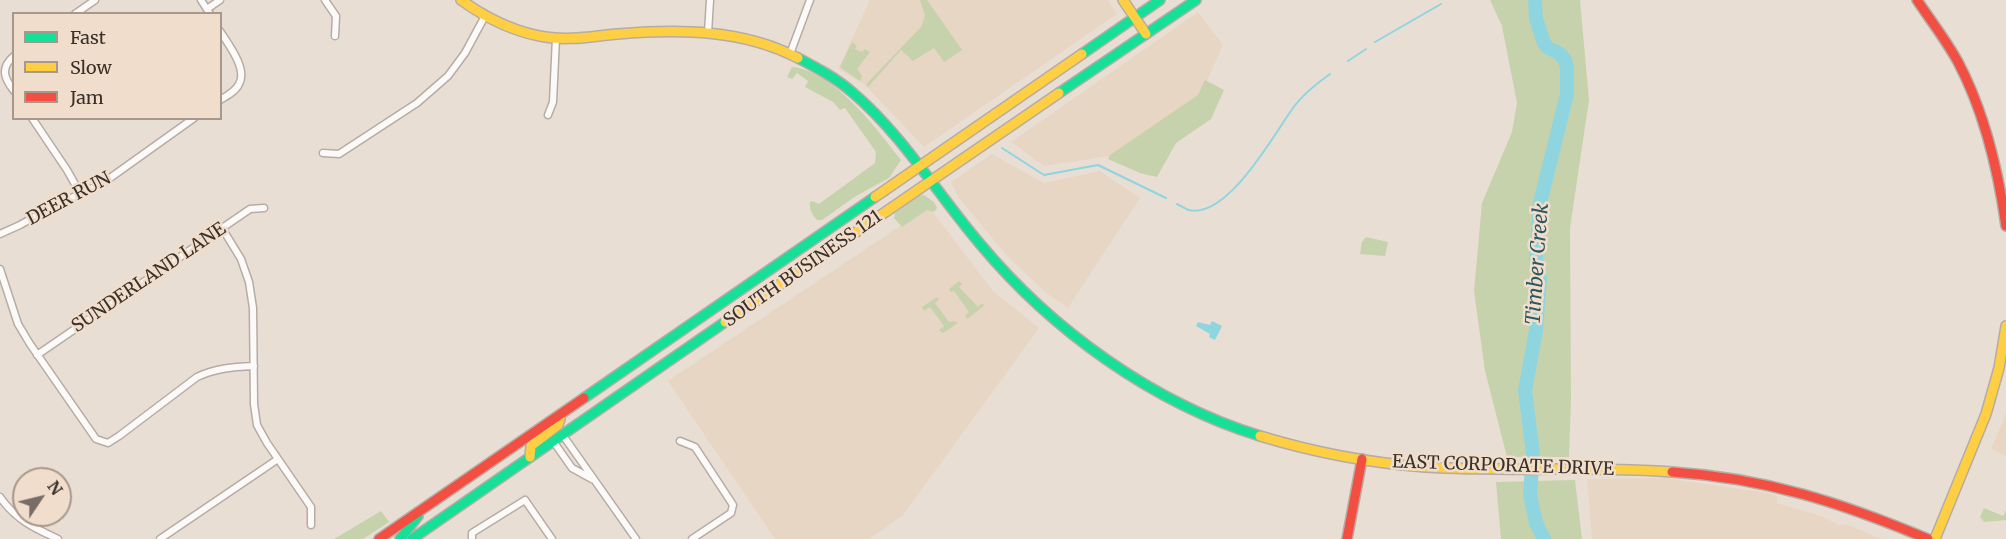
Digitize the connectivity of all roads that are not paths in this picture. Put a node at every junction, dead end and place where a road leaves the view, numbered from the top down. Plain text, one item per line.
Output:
1 (95, 0) edge
2 (201, 0) edge
3 (220, 0) edge
4 (325, 0) edge
5 (460, 0) edge
6 (710, 0) edge
7 (810, 0) edge
8 (1123, 0) edge
9 (1160, 0) edge
10 (1196, 0) edge
11 (1917, 0) edge
12 (83, 11) edge
13 (209, 11) edge
14 (485, 16) junction
15 (1135, 17) junction
16 (708, 33) junction
17 (222, 34) edge
18 (1146, 34) junction
19 (335, 36) dead end
20 (556, 38) junction
21 (790, 54) junction
22 (12, 58) edge
23 (12, 88) edge
24 (222, 99) edge
25 (548, 115) dead end
26 (33, 120) edge
27 (191, 120) edge
28 (323, 153) dead end
29 (919, 166) junction
30 (930, 181) junction
31 (80, 193) junction
32 (264, 208) dead end
33 (2006, 226) edge
34 (222, 228) junction
35 (0, 234) edge
36 (0, 269) edge
37 (743, 288) junction
38 (753, 304) junction
39 (2006, 326) edge
40 (37, 355) junction
41 (254, 366) junction
42 (558, 416) junction
43 (562, 434) junction
44 (553, 441) junction
45 (680, 441) dead end
46 (530, 458) junction
47 (278, 459) junction
48 (1362, 459) junction
49 (596, 481) junction
50 (0, 497) edge
51 (423, 508) junction
52 (311, 525) dead end
53 (58, 539) edge
54 (160, 539) edge
55 (379, 539) edge
56 (400, 539) edge
57 (412, 539) edge
58 (472, 539) edge
59 (552, 539) edge
60 (636, 539) edge
61 (692, 539) edge
62 (1347, 539) edge
63 (1928, 539) edge
64 (1935, 539) edge

1 - 12 street
2 - 13 street
3 - 13 street
4 - 19 street
5 - 14 main road, EAST CORPORATE DRIVE
6 - 16 street
7 - 21 street
8 - 15 main road
9 - 15 main road, SOUTH BUSINESS 121
10 - 18 main road, SOUTH BUSINESS 121
11 - 33 main road
14 - 20 main road, EAST CORPORATE DRIVE
14 - 28 street
15 - 18 main road
15 - 29 main road, SOUTH BUSINESS 121
16 - 20 main road, EAST CORPORATE DRIVE
16 - 21 main road, EAST CORPORATE DRIVE
17 - 24 street
18 - 30 main road, SOUTH BUSINESS 121
20 - 25 street
21 - 29 main road, EAST CORPORATE DRIVE
22 - 23 street
26 - 31 street
27 - 31 street, DEER RUN
29 - 30 main road, EAST CORPORATE DRIVE
29 - 37 main road, SOUTH BUSINESS 121
30 - 38 main road, SOUTH BUSINESS 121
30 - 48 main road, EAST CORPORATE DRIVE
31 - 35 street, DEER RUN
32 - 34 street, SUNDERLAND LANE
34 - 40 street, SUNDERLAND LANE
34 - 41 street
36 - 40 street
37 - 38 main road
37 - 42 main road, SOUTH BUSINESS 121
38 - 43 main road, SOUTH BUSINESS 121
39 - 64 main road
40 - 41 street
41 - 47 street
42 - 46 main road
42 - 51 main road, SOUTH BUSINESS 121
43 - 44 main road, SOUTH BUSINESS 121
43 - 49 street
44 - 46 main road, SOUTH BUSINESS 121
44 - 49 street
45 - 61 street
46 - 57 main road, SOUTH BUSINESS 121
47 - 52 street
47 - 54 street
48 - 62 main road
48 - 63 main road, EAST CORPORATE DRIVE
49 - 60 street
50 - 53 street
51 - 55 main road, SOUTH BUSINESS 121
51 - 56 main road
58 - 59 street

